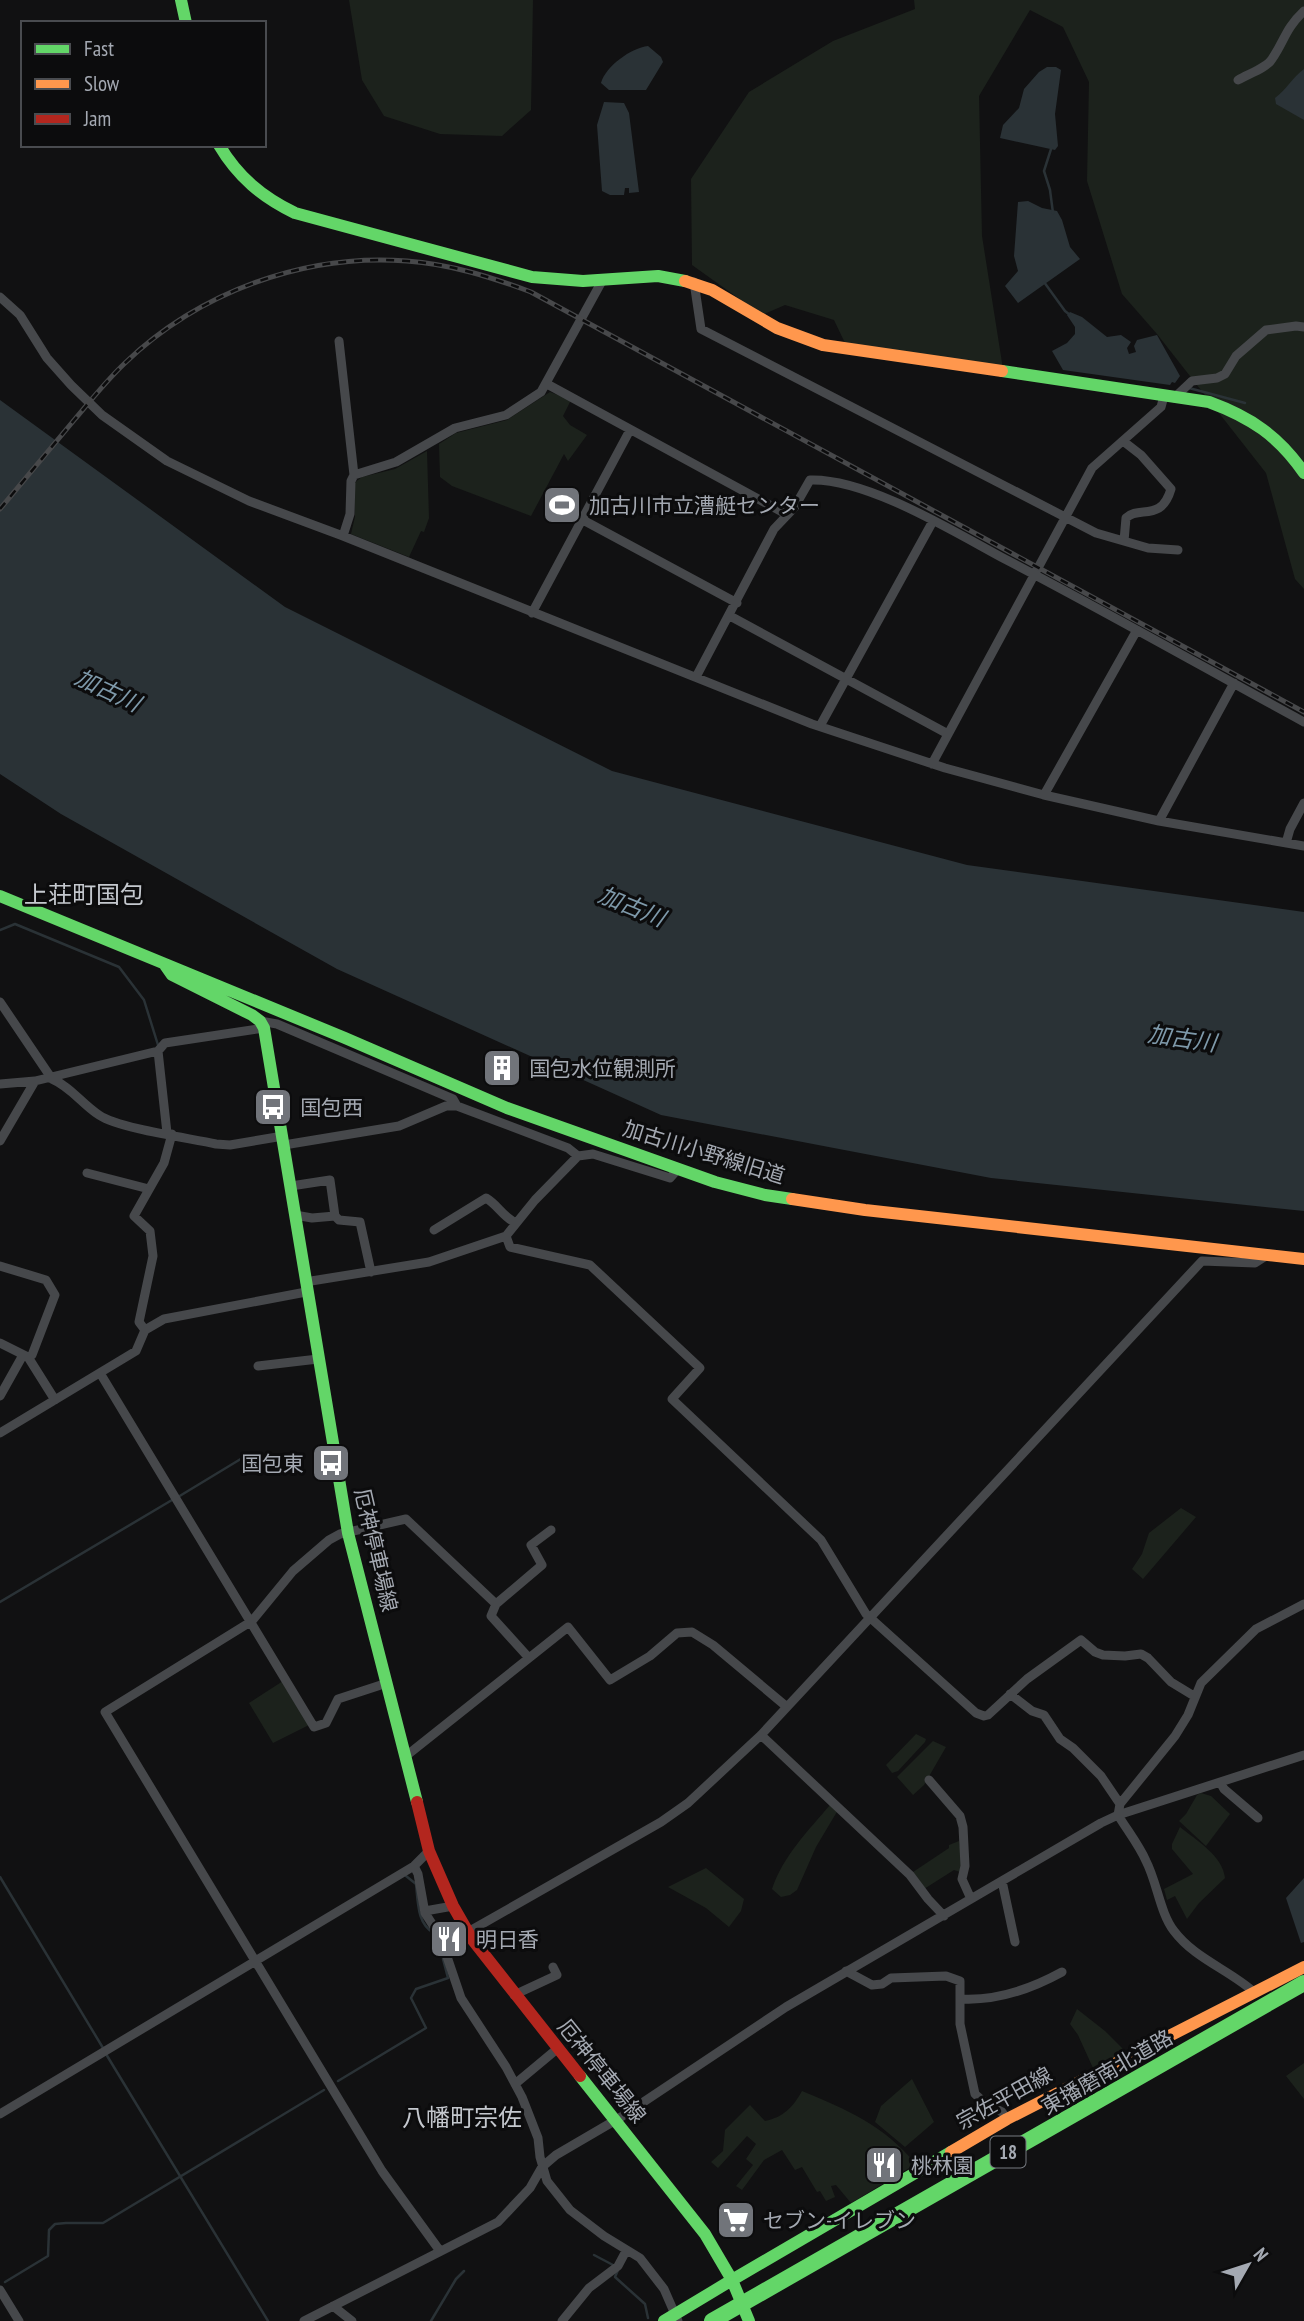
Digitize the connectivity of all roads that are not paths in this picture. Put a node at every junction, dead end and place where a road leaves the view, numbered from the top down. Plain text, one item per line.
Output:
1 (181, 0) edge
2 (1304, 11) edge
3 (186, 21) edge
4 (1238, 80) dead end
5 (220, 147) edge
6 (602, 281) junction
7 (694, 282) junction
8 (0, 297) edge
9 (1304, 327) edge
10 (340, 341) dead end
11 (547, 384) junction
12 (1169, 397) junction
13 (630, 429) junction
14 (1123, 441) junction
15 (1304, 473) edge
16 (354, 475) junction
17 (786, 514) junction
18 (1063, 518) junction
19 (583, 520) junction
20 (933, 521) junction
21 (343, 536) junction
22 (1124, 541) junction
23 (1178, 550) dead end
24 (1035, 575) junction
25 (737, 603) junction
26 (532, 613) junction
27 (730, 616) junction
28 (1136, 630) junction
29 (696, 677) junction
30 (847, 680) junction
31 (1234, 683) junction
32 (1304, 722) edge
33 (820, 726) junction
34 (948, 734) junction
35 (932, 764) junction
36 (1044, 795) junction
37 (1304, 803) edge
38 (1159, 821) junction
39 (1286, 843) junction
40 (1304, 846) edge
41 (0, 896) edge
42 (165, 965) junction
43 (0, 1002) edge
44 (262, 1025) junction
45 (158, 1051) junction
46 (52, 1079) junction
47 (35, 1082) junction
48 (0, 1084) edge
49 (457, 1106) junction
50 (170, 1134) junction
51 (283, 1140) junction
52 (0, 1141) edge
53 (578, 1156) junction
54 (677, 1170) junction
55 (87, 1173) dead end
56 (291, 1186) junction
57 (149, 1189) junction
58 (295, 1215) junction
59 (335, 1216) junction
60 (516, 1223) junction
61 (434, 1230) dead end
62 (506, 1236) junction
63 (1270, 1254) junction
64 (1304, 1259) edge
65 (0, 1266) edge
66 (371, 1272) junction
67 (306, 1287) junction
68 (145, 1330) junction
69 (0, 1343) edge
70 (26, 1356) junction
71 (318, 1359) junction
72 (258, 1366) dead end
73 (100, 1373) junction
74 (0, 1396) edge
75 (55, 1400) junction
76 (0, 1433) edge
77 (551, 1530) dead end
78 (348, 1533) junction
79 (496, 1604) junction
80 (1304, 1604) edge
81 (871, 1619) junction
82 (252, 1622) junction
83 (529, 1658) junction
84 (387, 1683) junction
85 (1010, 1693) junction
86 (1194, 1696) junction
87 (786, 1707) junction
88 (761, 1735) junction
89 (1304, 1755) edge
90 (406, 1756) junction
91 (929, 1780) dead end
92 (1220, 1782) junction
93 (1120, 1804) junction
94 (1118, 1815) junction
95 (1258, 1818) dead end
96 (429, 1850) junction
97 (414, 1866) junction
98 (1002, 1881) junction
99 (971, 1899) junction
100 (453, 1906) junction
101 (425, 1911) junction
102 (944, 1916) junction
103 (468, 1932) junction
104 (1015, 1942) dead end
105 (254, 1962) junction
106 (553, 1967) dead end
107 (1304, 1967) edge
108 (846, 1971) junction
109 (1062, 1972) dead end
110 (1304, 1983) edge
111 (1304, 1992) edge
112 (1255, 1993) junction
113 (514, 1995) junction
114 (961, 2000) junction
115 (558, 2049) junction
116 (515, 2084) junction
117 (0, 2114) edge
118 (1007, 2119) junction
119 (615, 2120) junction
120 (542, 2166) junction
121 (440, 2251) junction
122 (626, 2251) junction
123 (732, 2280) junction
124 (0, 2290) edge
125 (333, 2306) junction
126 (673, 2319) edge
127 (19, 2321) edge
128 (304, 2321) edge
129 (352, 2321) edge
130 (562, 2321) edge
131 (712, 2321) edge
132 (727, 2321) edge
133 (749, 2321) edge

1 - 3 main road
2 - 4 street
5 - 6 main road
6 - 7 main road
6 - 11 street
7 - 12 main road
7 - 18 street
8 - 21 street
9 - 12 street
10 - 16 street
11 - 13 street
11 - 16 street
12 - 14 street
12 - 15 main road
13 - 17 street
13 - 19 street
14 - 18 street
14 - 22 street
16 - 21 street
17 - 20 street
17 - 25 street
18 - 22 street
18 - 24 street
19 - 25 street
19 - 26 street
20 - 24 street
20 - 30 street
21 - 26 street
22 - 23 street
24 - 28 street
24 - 34 street
25 - 27 street
26 - 29 street
27 - 29 street
27 - 30 street
28 - 31 street
28 - 36 street
29 - 33 street
30 - 33 street
30 - 34 street
31 - 32 street
31 - 38 street
33 - 35 street
34 - 35 street
35 - 36 street
36 - 38 street
37 - 39 street
38 - 39 street
39 - 40 street
41 - 42 main road
42 - 44 main road
42 - 54 main road, 加古川小野線旧道
43 - 46 street
44 - 45 street
44 - 49 street
44 - 51 main road, 厄神停車場線
45 - 46 street
45 - 50 street
46 - 47 street
46 - 50 street
47 - 48 street
47 - 52 street
49 - 51 street
49 - 53 street
50 - 51 street
50 - 57 street
51 - 56 main road, 厄神停車場線
53 - 54 street
53 - 60 street
54 - 63 main road, 加古川小野線旧道
55 - 57 street
56 - 58 main road, 厄神停車場線
56 - 59 street
57 - 68 street
58 - 59 street
58 - 67 main road, 厄神停車場線
59 - 66 street
60 - 61 street
60 - 62 street
62 - 66 street
62 - 81 street
63 - 64 main road, 加古川小野線旧道
63 - 81 street
65 - 70 street
66 - 67 street
67 - 68 street
67 - 71 main road, 厄神停車場線
68 - 73 street
69 - 70 street
70 - 74 street
70 - 75 street
71 - 72 street
71 - 78 main road, 厄神停車場線
73 - 75 street
73 - 82 street
75 - 76 street
77 - 79 street
78 - 79 street
78 - 82 street
78 - 84 main road, 厄神停車場線
79 - 83 street
80 - 86 street
81 - 85 street
81 - 87 street
82 - 84 street
82 - 105 street
83 - 87 street
83 - 90 street
84 - 90 main road, 厄神停車場線
85 - 86 street
85 - 93 street
86 - 93 street
87 - 88 street
88 - 102 street
88 - 103 street
89 - 92 street
90 - 96 main road, 厄神停車場線
91 - 99 street
92 - 94 street
92 - 95 street
93 - 94 street
94 - 98 street
94 - 112 street
96 - 97 street
96 - 100 main road, 厄神停車場線
97 - 101 street
97 - 105 street
98 - 99 street
98 - 104 street
99 - 102 street
100 - 101 street
100 - 103 main road, 厄神停車場線
101 - 116 street
102 - 108 street
103 - 113 main road, 厄神停車場線
105 - 117 street
105 - 121 street
106 - 113 street
107 - 112 main road, 宗佐平田線
108 - 114 street
108 - 119 street
109 - 114 street
110 - 131 main road, 東播磨南北道路 / 18, bridge
111 - 132 main road, 東播磨南北道路 / 18
112 - 118 main road, 宗佐平田線
113 - 115 main road, 厄神停車場線
114 - 118 street
115 - 116 street
115 - 119 main road, 厄神停車場線
116 - 120 street
118 - 123 main road, 宗佐平田線
119 - 120 street
119 - 123 main road, 厄神停車場線
120 - 121 street
120 - 122 street
121 - 125 street
122 - 126 street
122 - 130 street
123 - 126 main road, 宗佐平田線
123 - 133 main road, 厄神停車場線
124 - 127 street
125 - 128 street
125 - 129 street

